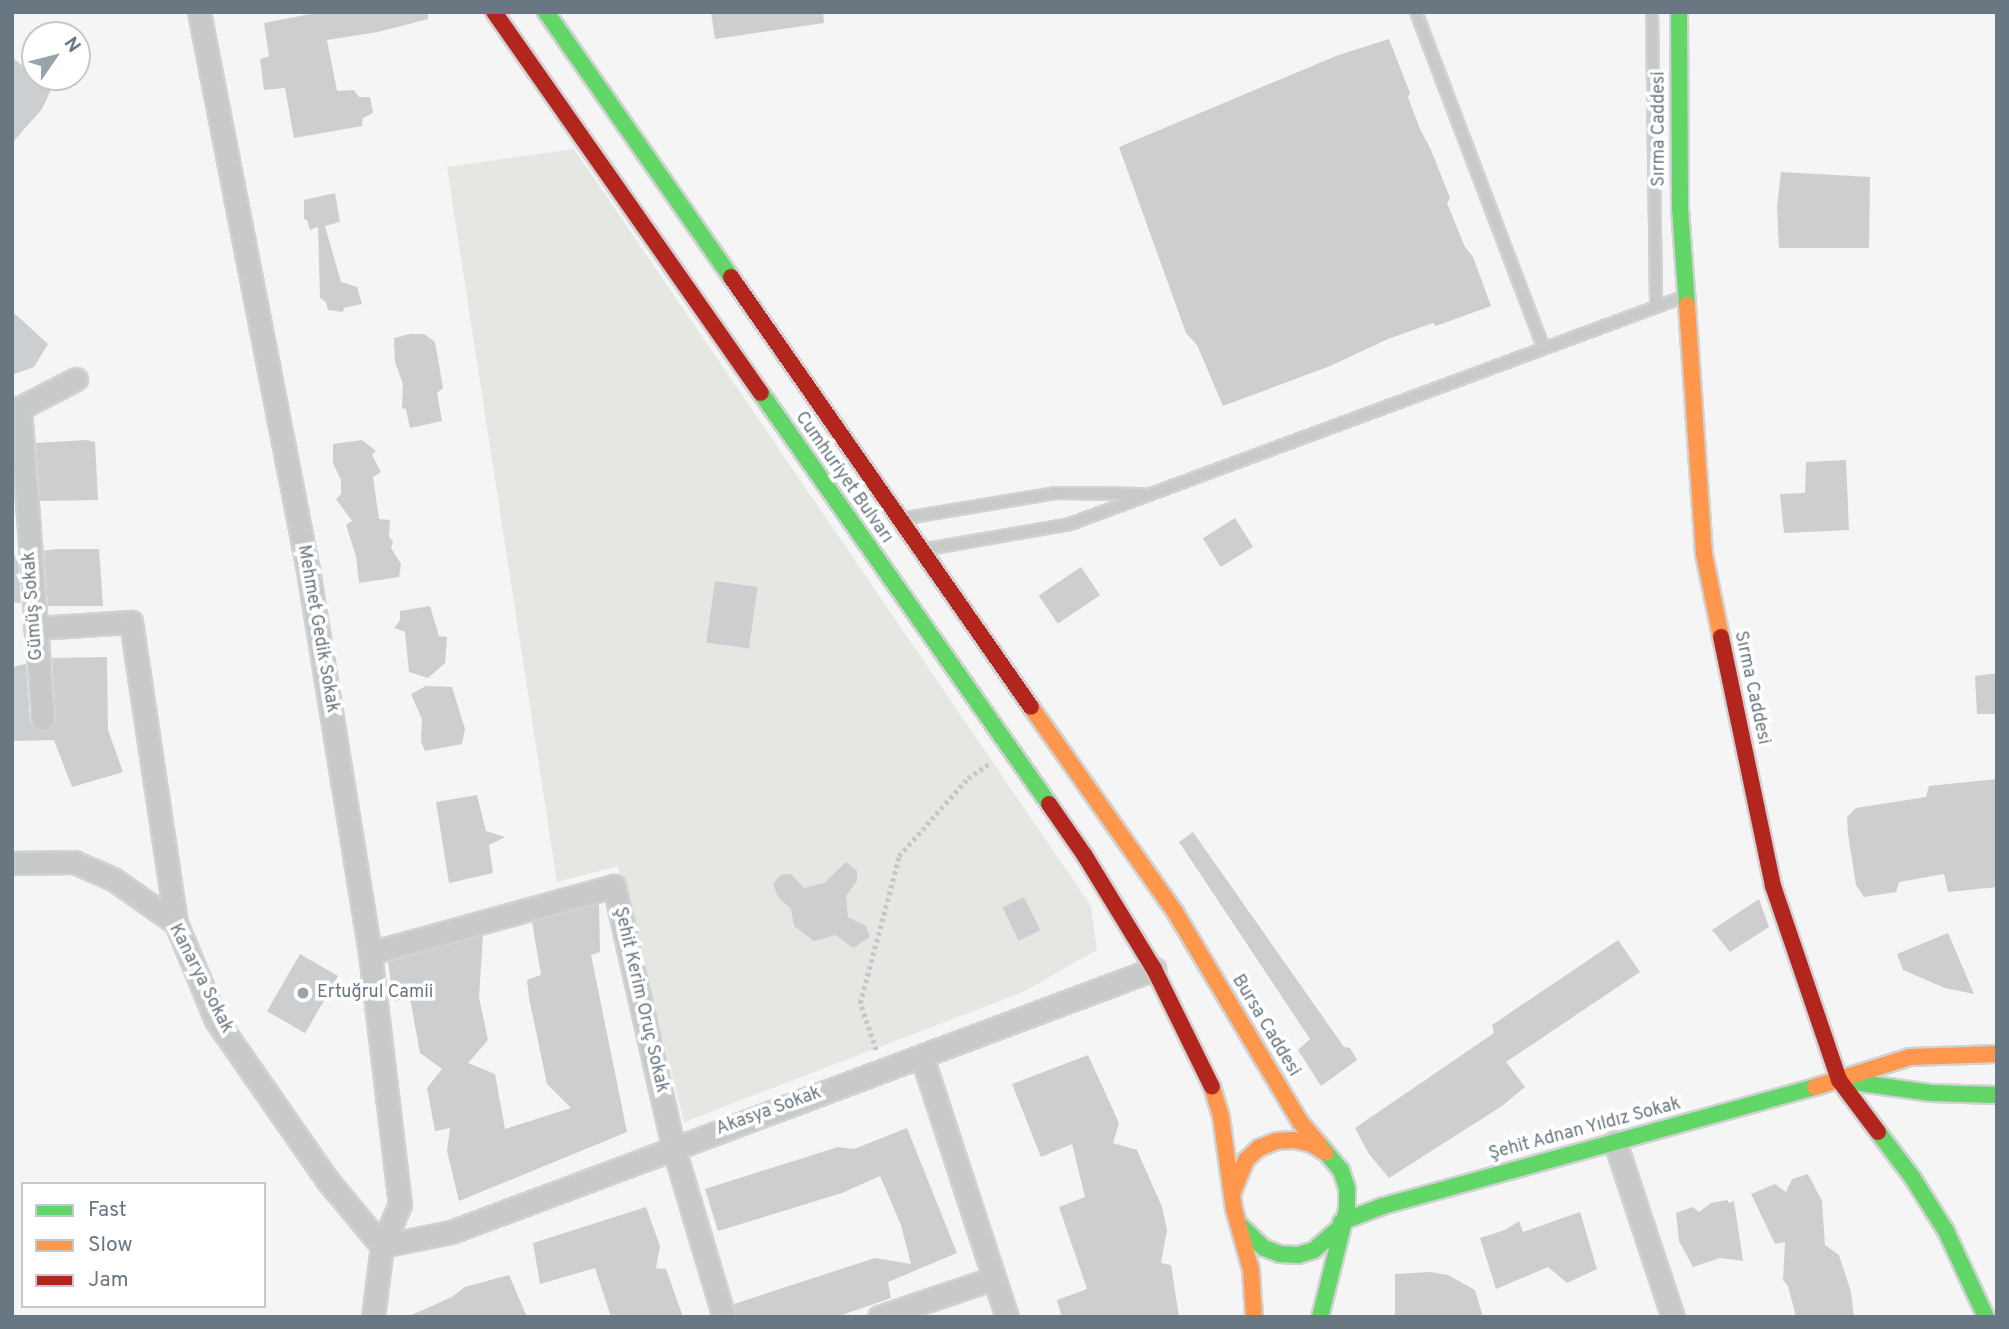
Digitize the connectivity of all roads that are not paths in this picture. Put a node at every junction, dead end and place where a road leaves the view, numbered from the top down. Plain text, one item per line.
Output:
1 (199, 12) edge
2 (494, 12) edge
3 (546, 12) edge
4 (1416, 12) edge
5 (1652, 12) edge
6 (1679, 12) edge
7 (1684, 296) junction
8 (1656, 307) junction
9 (1544, 347) junction
10 (76, 379) dead end
11 (16, 409) edge
12 (1153, 494) junction
13 (902, 518) junction
14 (924, 550) junction
15 (36, 628) junction
16 (43, 719) dead end
17 (12, 863) edge
18 (1175, 912) joint
19 (176, 923) junction
20 (370, 953) junction
21 (1154, 969) junction
22 (1997, 1054) edge
23 (922, 1057) junction
24 (1839, 1080) junction
25 (1997, 1095) edge
26 (1615, 1142) junction
27 (673, 1146) junction
28 (1328, 1154) junction
29 (1233, 1192) junction
30 (1240, 1225) junction
31 (1341, 1225) junction
32 (383, 1247) junction
33 (994, 1278) junction
34 (373, 1317) edge
35 (724, 1317) edge
36 (879, 1317) edge
37 (1007, 1317) edge
38 (1254, 1317) edge
39 (1320, 1317) edge
40 (1673, 1317) edge
41 (1986, 1317) edge

1 - 20 street, Mehmet Gedik Sokak
2 - 21 main road, Cumhuriyet Bulvarı
3 - 13 main road, Cumhuriyet Bulvarı
4 - 9 lane
5 - 8 lane
6 - 7 main road, Sırma Caddesi
7 - 8 lane
7 - 24 main road, Sırma Caddesi
8 - 9 lane
9 - 12 lane
10 - 11 street
11 - 15 street, Gümüş Sokak
12 - 13 lane
12 - 14 lane
13 - 14 main road, Cumhuriyet Bulvarı
14 - 18 main road, Cumhuriyet Bulvarı
15 - 16 street, Gümüş Sokak
15 - 19 street
17 - 19 street, Kanarya Sokak
18 - 28 main road, Bursa Caddesi
19 - 32 street, Kanarya Sokak
20 - 27 street, Şehit Kerim Oruç Sokak
20 - 32 street, Mehmet Gedik Sokak
21 - 23 street, Akasya Sokak
21 - 29 main road
22 - 24 main road, Şehit Adnan Yıldız Sokak
23 - 27 street, Akasya Sokak
23 - 33 street
24 - 25 main road
24 - 26 main road, Şehit Adnan Yıldız Sokak
24 - 41 main road, Sırma Caddesi
26 - 31 main road, Şehit Adnan Yıldız Sokak
26 - 40 street
27 - 32 street, Akasya Sokak
27 - 35 street, Şehit Kerim Oruç Sokak
28 - 29 main road
28 - 31 main road, Bursa Caddesi
29 - 30 main road
30 - 31 main road
30 - 38 main road
31 - 39 main road, Bursa Caddesi
32 - 34 street, Mehmet Gedik Sokak
33 - 36 street
33 - 37 street

